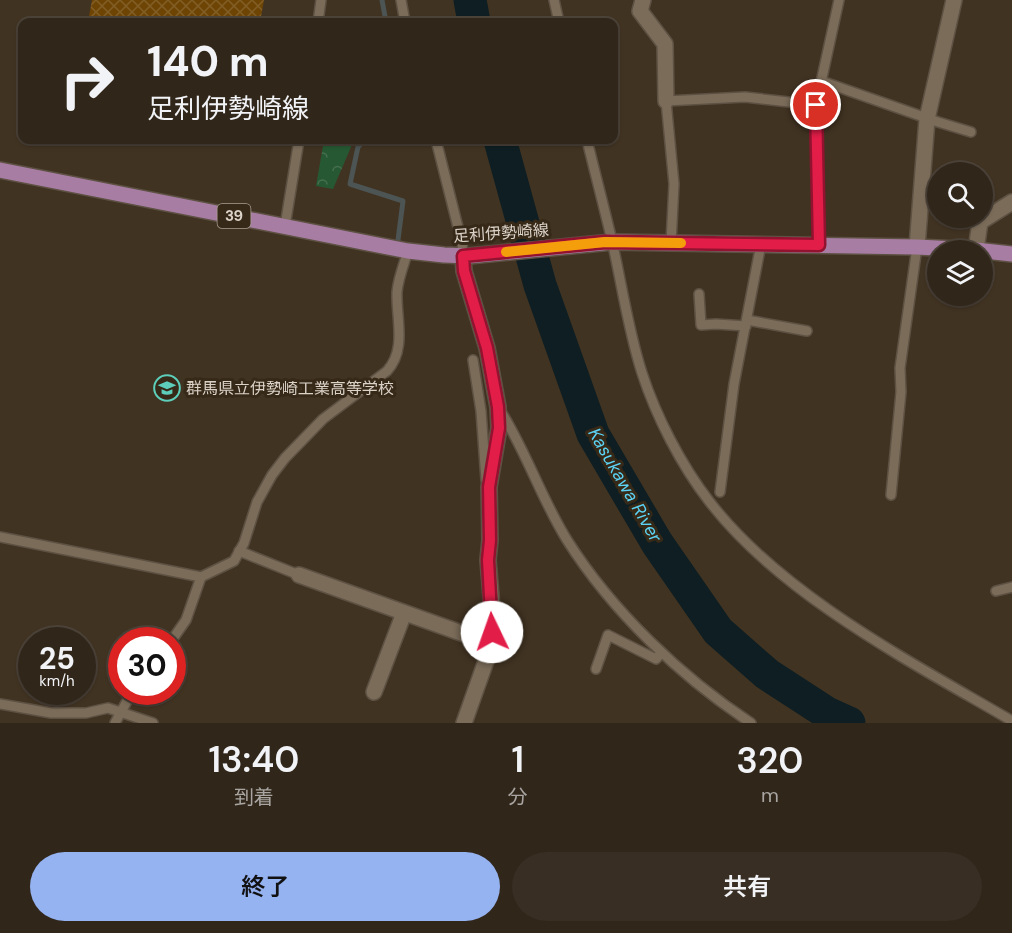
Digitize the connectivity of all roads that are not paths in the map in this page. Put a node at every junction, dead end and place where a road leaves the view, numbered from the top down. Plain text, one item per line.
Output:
1 (321, 0) edge
2 (401, 0) edge
3 (554, 0) edge
4 (643, 0) edge
5 (839, 0) edge
6 (954, 0) edge
7 (319, 18) edge
8 (404, 18) edge
9 (558, 18) edge
10 (821, 81) junction
11 (666, 101) junction
12 (816, 105) junction
13 (927, 118) junction
14 (971, 132) dead end
15 (298, 144) edge
16 (437, 144) edge
17 (587, 144) edge
18 (0, 170) edge
19 (1012, 202) edge
20 (285, 226) junction
21 (977, 240) edge
22 (608, 242) junction
23 (671, 243) junction
24 (761, 244) junction
25 (819, 245) junction
26 (917, 248) junction
27 (927, 248) edge
28 (408, 250) junction
29 (993, 252) edge
30 (1012, 254) edge
31 (466, 256) junction
32 (699, 294) dead end
33 (747, 323) junction
34 (807, 331) dead end
35 (473, 360) dead end
36 (498, 407) junction
37 (489, 487) junction
38 (720, 492) dead end
39 (891, 495) dead end
40 (0, 537) edge
41 (239, 551) junction
42 (299, 575) joint
43 (201, 577) junction
44 (1012, 587) edge
45 (996, 591) dead end
46 (404, 613) junction
47 (181, 627) edge
48 (492, 644) junction
49 (661, 652) junction
50 (596, 669) dead end
51 (374, 692) dead end
52 (0, 704) edge
53 (125, 705) edge
54 (122, 711) junction
55 (1012, 721) edge
56 (115, 723) edge
57 (153, 723) edge
58 (464, 723) edge
59 (751, 723) edge

1 - 7 lane
2 - 8 lane
3 - 9 lane
4 - 11 street
5 - 10 lane
6 - 13 street
10 - 12 lane
10 - 13 lane
11 - 12 lane
11 - 23 lane
12 - 25 lane
13 - 14 lane
13 - 26 street
15 - 20 lane
16 - 31 lane
17 - 22 lane
18 - 20 main road, 足利伊勢崎線 / 39
19 - 21 street
20 - 28 main road, 足利伊勢崎線 / 39
22 - 23 main road, 足利伊勢崎線 / 39
22 - 31 main road, 足利伊勢崎線 / 39
22 - 55 lane
23 - 24 main road, 足利伊勢崎線 / 39
24 - 25 main road, 足利伊勢崎線 / 39
24 - 33 lane
25 - 26 main road, 足利伊勢崎線 / 39
26 - 27 main road, 足利伊勢崎線 / 39
26 - 39 lane
28 - 31 main road, 足利伊勢崎線 / 39
28 - 41 lane
29 - 30 main road, 足利伊勢崎線 / 39
31 - 36 street
32 - 33 lane
33 - 34 lane
33 - 38 lane
35 - 37 lane
36 - 37 street
36 - 49 lane
37 - 48 street
40 - 43 lane
41 - 42 lane
41 - 43 lane
42 - 46 street
43 - 47 lane
44 - 45 lane
46 - 48 street
46 - 51 street
48 - 58 street
49 - 50 lane
49 - 59 lane
52 - 54 lane
53 - 54 lane
54 - 56 lane
54 - 57 lane

